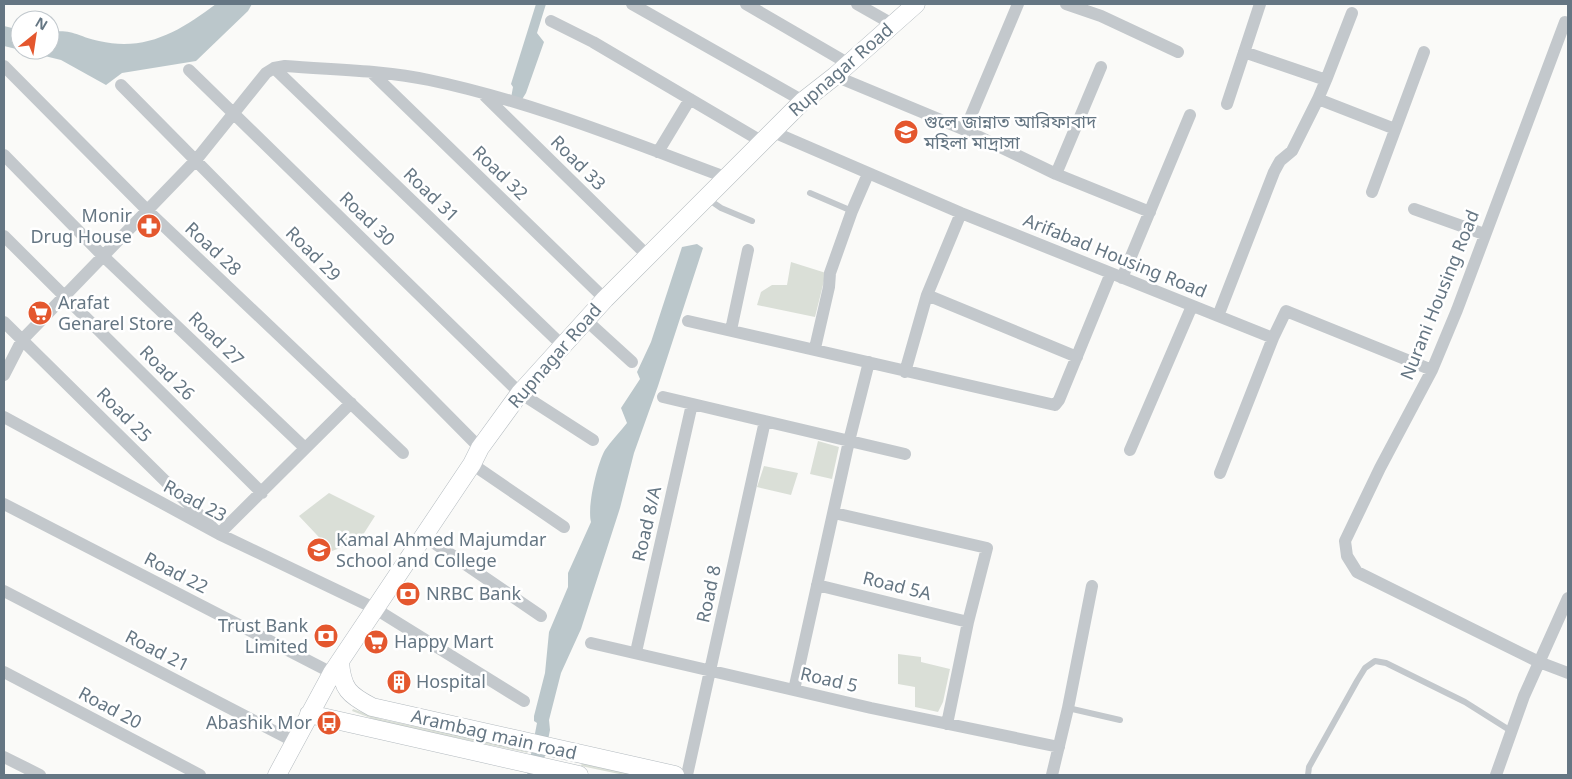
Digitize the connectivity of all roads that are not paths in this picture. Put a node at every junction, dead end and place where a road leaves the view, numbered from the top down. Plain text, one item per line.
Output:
1 (632, 4) edge
2 (746, 4) edge
3 (857, 4) edge
4 (916, 4) edge
5 (1018, 4) edge
6 (1066, 4) edge
7 (1260, 4) edge
8 (1352, 13) dead end
9 (551, 21) dead end
10 (1565, 22) dead end
11 (894, 25) junction
12 (1178, 52) dead end
13 (1244, 52) junction
14 (1424, 52) dead end
15 (849, 64) junction
16 (4, 66) edge
17 (1102, 67) dead end
18 (274, 68) junction
19 (189, 70) dead end
20 (371, 72) junction
21 (835, 76) junction
22 (1326, 80) junction
23 (121, 85) dead end
24 (483, 93) junction
25 (690, 99) junction
26 (1318, 99) junction
27 (803, 101) junction
28 (1227, 104) dead end
29 (233, 113) junction
30 (1190, 115) dead end
31 (1395, 129) junction
32 (965, 130) junction
33 (766, 136) junction
34 (658, 152) junction
35 (4, 155) edge
36 (196, 160) junction
37 (868, 174) junction
38 (1056, 174) junction
39 (725, 177) junction
40 (1372, 192) dead end
41 (810, 193) dead end
42 (705, 198) junction
43 (1414, 208) dead end
44 (148, 211) junction
45 (852, 211) junction
46 (1150, 212) junction
47 (961, 213) junction
48 (752, 220) dead end
49 (1484, 234) junction
50 (4, 236) edge
51 (748, 250) dead end
52 (103, 256) junction
53 (649, 257) junction
54 (1117, 276) junction
55 (927, 294) junction
56 (64, 296) junction
57 (605, 299) junction
58 (1192, 306) junction
59 (1218, 316) junction
60 (587, 321) junction
61 (688, 321) dead end
62 (4, 322) edge
63 (731, 330) junction
64 (1273, 338) junction
65 (22, 340) junction
66 (563, 346) junction
67 (815, 348) junction
68 (1077, 357) junction
69 (632, 362) dead end
70 (869, 362) junction
71 (1432, 370) junction
72 (905, 372) junction
73 (4, 375) edge
74 (520, 393) junction
75 (663, 397) dead end
76 (351, 403) junction
77 (692, 404) junction
78 (4, 417) edge
79 (765, 421) junction
80 (593, 440) dead end
81 (849, 441) junction
82 (306, 448) junction
83 (1130, 450) dead end
84 (403, 452) dead end
85 (905, 454) dead end
86 (476, 456) junction
87 (1220, 472) dead end
88 (262, 493) junction
89 (4, 504) edge
90 (834, 513) junction
91 (564, 527) dead end
92 (219, 534) junction
93 (424, 536) junction
94 (817, 585) junction
95 (1092, 586) dead end
96 (4, 591) edge
97 (1568, 598) edge
98 (374, 608) junction
99 (541, 616) dead end
100 (968, 622) junction
101 (591, 643) dead end
102 (636, 652) junction
103 (1539, 662) junction
104 (336, 668) junction
105 (710, 670) junction
106 (4, 672) edge
107 (1568, 673) edge
108 (794, 690) junction
109 (524, 702) dead end
110 (1068, 708) junction
111 (309, 714) junction
112 (1120, 720) dead end
113 (947, 724) junction
114 (1511, 731) junction
115 (295, 742) junction
116 (1060, 747) junction
117 (555, 749) junction
118 (4, 757) edge
119 (550, 768) junction
120 (40, 775) edge
121 (200, 775) edge
122 (277, 775) edge
123 (579, 775) edge
124 (675, 775) edge
125 (687, 775) edge
126 (1052, 775) edge
127 (1308, 775) edge
128 (1496, 775) edge

1 - 27 street
2 - 15 street
3 - 11 street
4 - 11 street, Rupnagar Road
5 - 32 street
6 - 12 street
7 - 13 street
8 - 22 street
9 - 25 street, Arifabad Housing Road
10 - 49 street, Nurani Housing Road
11 - 15 street, Rupnagar Road
13 - 22 street
13 - 28 street
14 - 31 street
15 - 21 street, Rupnagar Road
16 - 44 street, Road 28
17 - 38 street
18 - 20 street
18 - 29 street
18 - 66 street, Road 31
19 - 29 street, Road 30
20 - 24 street
20 - 57 street, Road 32
21 - 27 street, Rupnagar Road
21 - 32 street
22 - 26 street
23 - 36 street, Road 29
24 - 34 street
24 - 53 street, Road 33
25 - 33 street, Arifabad Housing Road
25 - 34 street
26 - 31 street
26 - 59 street
27 - 33 street, Rupnagar Road
29 - 36 street
29 - 74 street, Road 30
30 - 46 street
31 - 40 street
32 - 38 street
33 - 37 street, Arifabad Housing Road
33 - 39 street, Rupnagar Road
34 - 39 street
35 - 52 street, Road 27
36 - 44 street
36 - 86 street, Road 29
37 - 45 street
37 - 47 street, Arifabad Housing Road
38 - 46 street
39 - 42 street, Rupnagar Road
41 - 45 lane
42 - 48 lane
42 - 53 street, Rupnagar Road
43 - 49 street
44 - 52 street
44 - 76 street, Road 28
45 - 67 street
46 - 54 street
47 - 54 street, Arifabad Housing Road
47 - 55 street
49 - 71 street, Nurani Housing Road
50 - 56 street, Road 26
51 - 63 street
52 - 56 street
52 - 82 street, Road 27
53 - 57 street, Rupnagar Road
54 - 58 street, Arifabad Housing Road
54 - 68 street
55 - 68 street
55 - 72 street
56 - 65 street
56 - 88 street, Road 26
57 - 60 street, Rupnagar Road
58 - 59 street, Arifabad Housing Road
58 - 83 street
59 - 64 street, Arifabad Housing Road
60 - 66 street, Rupnagar Road
60 - 69 street
61 - 63 street
62 - 65 street, Road 25
63 - 67 street
64 - 71 street
64 - 87 street
65 - 73 street
65 - 92 street, Road 25
66 - 74 street, Rupnagar Road
67 - 70 street
68 - 72 street
70 - 72 street
70 - 81 street
71 - 103 street, Nurani Housing Road
74 - 80 street, Road 30
74 - 86 street, Rupnagar Road
75 - 77 street
76 - 82 street
76 - 84 street, Road 28
77 - 79 street
77 - 102 street, Road 8/A
78 - 92 street, Road 23
79 - 81 street
79 - 105 street, Road 8
81 - 85 street
81 - 90 street
82 - 88 street
86 - 91 street, Road 29
86 - 93 street, Rupnagar Road
88 - 92 street
89 - 104 street, Road 22
90 - 94 street
90 - 100 street
92 - 98 street, Road 23
93 - 98 street, Rupnagar Road
93 - 99 street
94 - 100 street, Road 5A
94 - 108 street
95 - 110 street
96 - 115 street, Road 21
97 - 103 street
98 - 104 street, Rupnagar Road
98 - 109 street, Road 23
100 - 113 street
101 - 102 street, Road 5
102 - 105 street, Road 5
103 - 107 street
103 - 114 street
104 - 111 street, Rupnagar Road
104 - 117 street, Arambag main road
105 - 108 street, Road 5
105 - 125 street, Road 8
106 - 121 street, Road 20
108 - 113 street, Road 5
110 - 112 lane
110 - 116 street
111 - 115 street, Rupnagar Road
111 - 119 street, Arambag main road
113 - 116 street, Road 5
114 - 127 lane
114 - 128 street
115 - 122 street, Rupnagar Road
116 - 126 street
117 - 119 street
117 - 124 street, Arambag main road
118 - 120 street
119 - 123 street, Arambag main road

